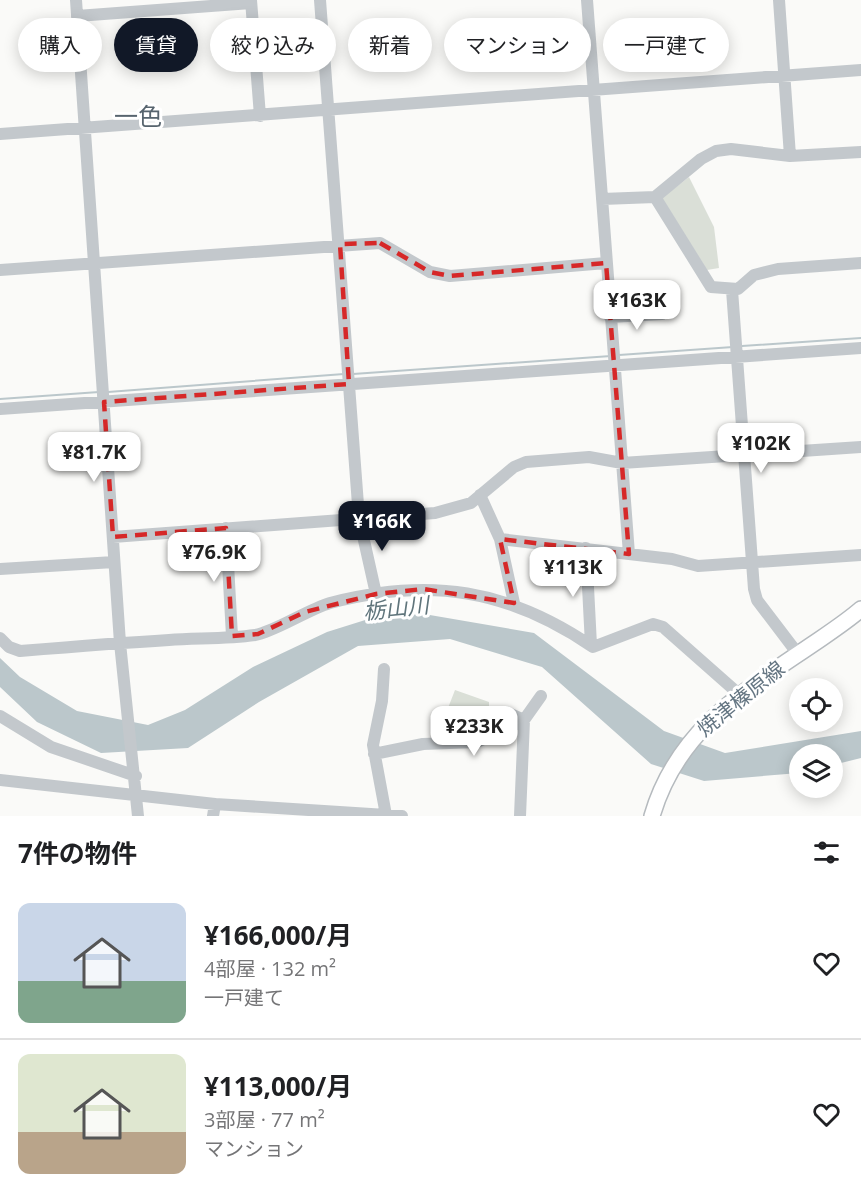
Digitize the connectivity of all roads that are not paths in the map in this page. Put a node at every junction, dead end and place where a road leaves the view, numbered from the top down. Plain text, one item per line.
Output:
1 (76, 0) edge
2 (320, 0) edge
3 (587, 0) edge
4 (779, 0) edge
5 (251, 1) edge
6 (76, 16) junction
7 (861, 70) edge
8 (784, 78) junction
9 (594, 92) junction
10 (328, 111) junction
11 (260, 116) junction
12 (83, 128) junction
13 (0, 134) edge
14 (861, 152) edge
15 (790, 156) junction
16 (655, 197) junction
17 (602, 198) junction
18 (340, 244) junction
19 (93, 263) junction
20 (861, 263) edge
21 (606, 264) junction
22 (0, 270) edge
23 (732, 290) junction
24 (662, 314) dead end
25 (610, 317) junction
26 (861, 348) edge
27 (737, 356) junction
28 (614, 366) junction
29 (349, 378) junction
30 (104, 402) junction
31 (0, 409) edge
32 (861, 447) edge
33 (744, 455) junction
34 (622, 463) junction
35 (480, 495) junction
36 (358, 518) junction
37 (226, 528) junction
38 (113, 537) junction
39 (500, 539) junction
40 (586, 548) junction
41 (628, 554) junction
42 (861, 555) edge
43 (114, 562) junction
44 (752, 564) junction
45 (0, 570) edge
46 (376, 594) junction
47 (514, 603) junction
48 (861, 609) edge
49 (232, 636) junction
50 (0, 638) edge
51 (120, 643) junction
52 (591, 645) junction
53 (798, 654) junction
54 (384, 669) dead end
55 (740, 694) junction
56 (541, 696) dead end
57 (507, 712) dead end
58 (0, 716) edge
59 (524, 720) junction
60 (374, 754) junction
61 (136, 776) junction
62 (0, 780) edge
63 (138, 794) junction
64 (214, 810) edge
65 (386, 815) edge
66 (138, 816) edge
67 (402, 816) edge
68 (520, 816) edge
69 (652, 816) edge

1 - 6 street
2 - 10 street
3 - 9 street
4 - 8 street
5 - 6 street
5 - 11 street
6 - 12 street
7 - 8 street
8 - 9 street
8 - 15 street
9 - 10 street
9 - 17 street
10 - 11 street
10 - 18 street
11 - 12 street
12 - 13 street
12 - 19 street
14 - 15 street
15 - 16 street
16 - 17 street
16 - 23 street
17 - 21 street
18 - 19 street
18 - 21 street
18 - 29 street
19 - 22 street
19 - 30 street
20 - 23 street
21 - 25 street
23 - 27 street
24 - 25 street
25 - 28 street
26 - 27 street
27 - 28 street
27 - 33 street
28 - 29 street
28 - 34 street
29 - 30 street
29 - 36 street
30 - 31 street
30 - 38 street
32 - 33 street
33 - 34 street
33 - 44 street
34 - 35 street
34 - 41 street
35 - 36 street
35 - 39 street
36 - 37 street
36 - 46 street
37 - 38 street
37 - 49 street
38 - 43 street
39 - 40 street
39 - 47 street
40 - 41 street
40 - 52 street
41 - 44 street
42 - 44 street
43 - 45 street
43 - 51 street
44 - 53 street
46 - 47 street
46 - 49 street
47 - 52 street
48 - 53 main road, 焼津榛原線
49 - 51 street
50 - 51 street
51 - 61 street
52 - 55 street
53 - 55 main road, 焼津榛原線
54 - 60 street
55 - 69 main road, 焼津榛原線
56 - 59 street
57 - 59 street
58 - 61 street
59 - 60 street
59 - 68 street
60 - 65 street
61 - 63 street
62 - 63 street
63 - 64 street
63 - 66 street
64 - 65 street
65 - 67 street

